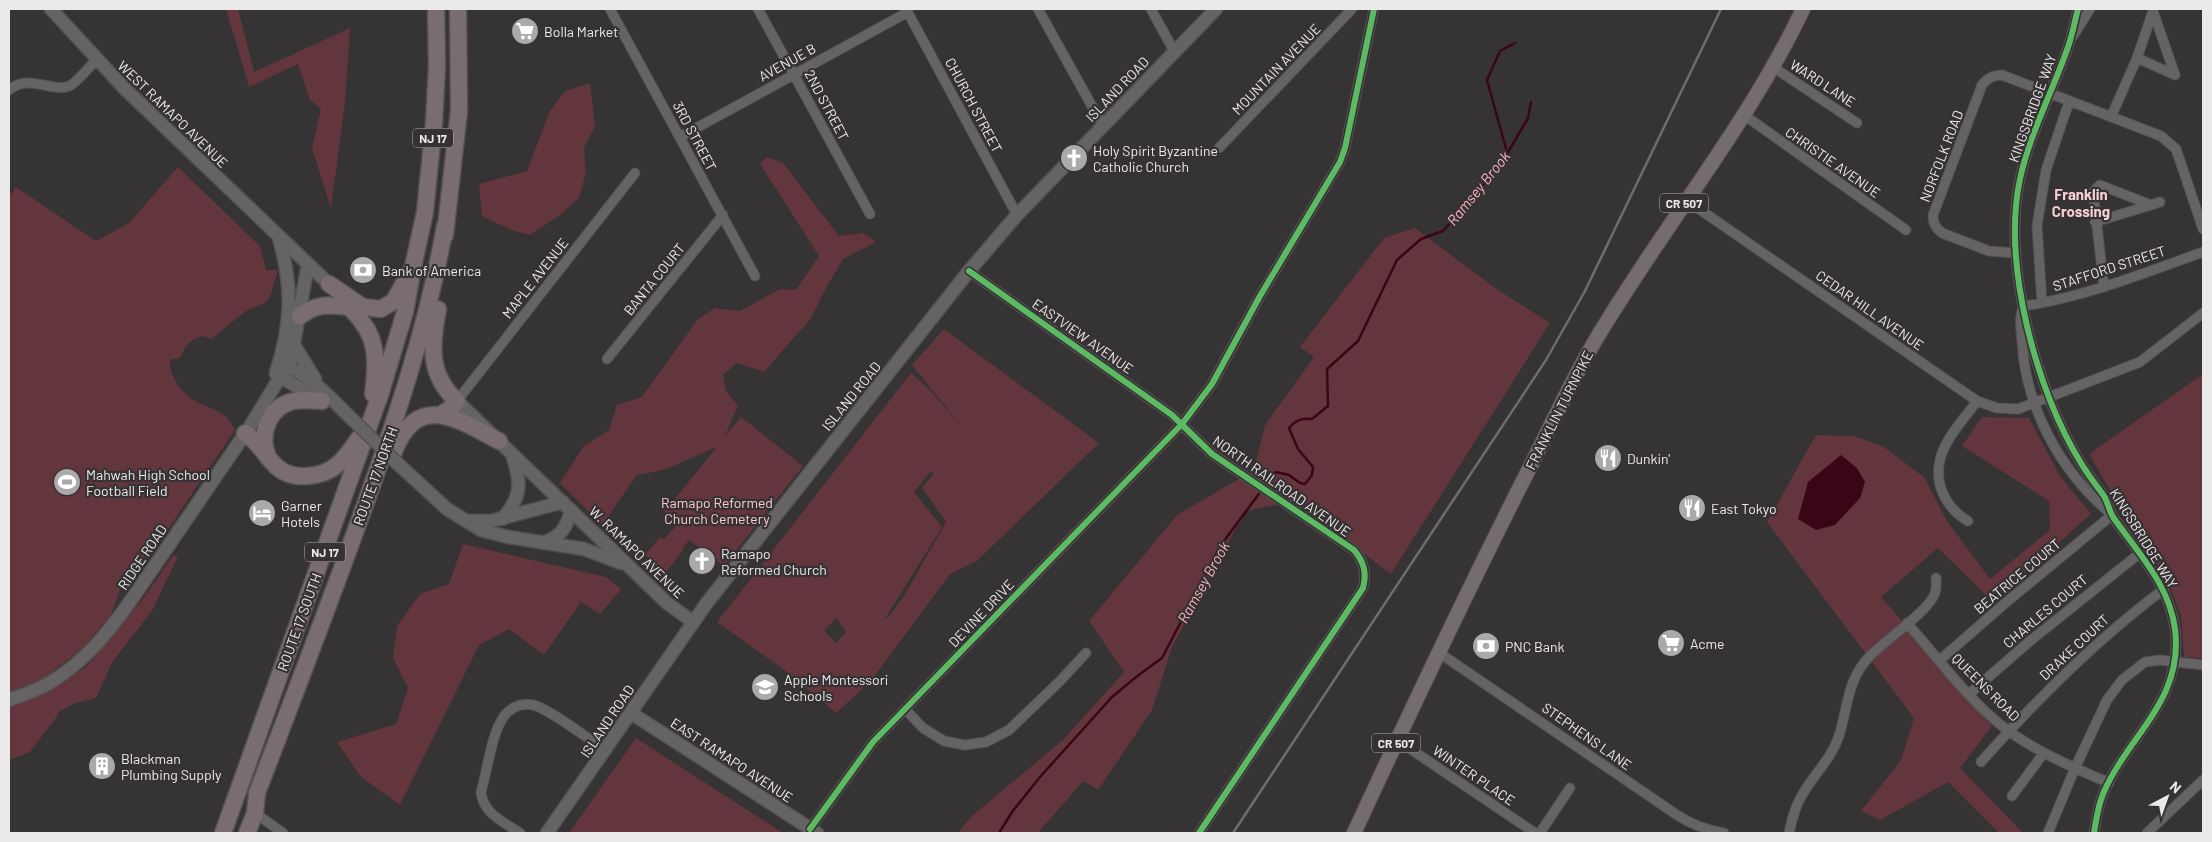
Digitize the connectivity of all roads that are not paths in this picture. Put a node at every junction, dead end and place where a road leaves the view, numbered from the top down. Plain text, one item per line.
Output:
1 (51, 9) edge
2 (436, 9) edge
3 (458, 9) edge
4 (610, 9) edge
5 (758, 9) edge
6 (1038, 9) edge
7 (1151, 9) edge
8 (1216, 9) edge
9 (1352, 9) edge
10 (1374, 9) edge
11 (1803, 9) edge
12 (2078, 9) edge
13 (2090, 9) edge
14 (907, 10) edge
15 (2069, 43) junction
16 (1174, 51) junction
17 (2137, 58) junction
18 (97, 59) junction
19 (1773, 67) junction
20 (794, 74) junction
21 (9, 90) edge
22 (2049, 95) junction
23 (2069, 102) junction
24 (1744, 115) junction
25 (2111, 117) junction
26 (1858, 123) dead end
27 (1103, 126) junction
28 (680, 137) junction
29 (1219, 148) dead end
30 (635, 172) dead end
31 (1686, 200) junction
32 (2160, 202) dead end
33 (2151, 205) junction
34 (870, 214) dead end
35 (722, 215) junction
36 (1017, 215) junction
37 (2096, 222) junction
38 (445, 226) junction
39 (2203, 229) edge
40 (1906, 230) dead end
41 (279, 236) junction
42 (2203, 252) edge
43 (2016, 253) junction
44 (308, 264) junction
45 (414, 267) junction
46 (969, 271) junction
47 (755, 276) dead end
48 (329, 284) junction
49 (2104, 287) junction
50 (2042, 303) junction
51 (2023, 306) junction
52 (348, 307) junction
53 (2203, 313) edge
54 (300, 316) junction
55 (294, 345) junction
56 (607, 359) dead end
57 (280, 370) junction
58 (2048, 398) junction
59 (327, 401) junction
60 (457, 401) junction
61 (1977, 401) junction
62 (2034, 404) junction
63 (442, 414) junction
64 (362, 424) junction
65 (1182, 424) junction
66 (245, 433) junction
67 (499, 441) junction
68 (267, 454) junction
69 (512, 454) junction
70 (567, 506) junction
71 (2112, 515) junction
72 (502, 519) junction
73 (467, 521) junction
74 (1968, 521) dead end
75 (353, 540) junction
76 (545, 542) junction
77 (2140, 553) junction
78 (630, 567) junction
79 (1936, 578) dead end
80 (2164, 589) junction
81 (693, 622) junction
82 (1907, 623) junction
83 (1438, 652) junction
84 (1086, 653) dead end
85 (1940, 660) junction
86 (2175, 661) junction
87 (2203, 665) edge
88 (1969, 694) junction
89 (9, 700) edge
90 (906, 710) junction
91 (631, 712) junction
92 (2009, 731) junction
93 (1397, 740) junction
94 (605, 750) junction
95 (2043, 754) junction
96 (1981, 762) dead end
97 (2075, 768) junction
98 (2203, 780) edge
99 (2109, 783) junction
100 (1570, 788) dead end
101 (2012, 796) dead end
102 (255, 813) junction
103 (814, 831) edge
104 (223, 833) edge
105 (247, 833) edge
106 (283, 833) edge
107 (520, 833) edge
108 (547, 833) edge
109 (1199, 833) edge
110 (1354, 833) edge
111 (1535, 833) edge
112 (1540, 833) edge
113 (1724, 833) edge
114 (1789, 833) edge
115 (2048, 833) edge
116 (2094, 833) edge
117 (2147, 833) edge

1 - 18 street, WEST RAMAPO AVENUE
2 - 45 highway, NJ 17
3 - 38 highway, NJ 17
4 - 28 street, 3RD STREET
5 - 20 street, 2ND STREET
6 - 27 street
7 - 16 street
8 - 16 street, ISLAND ROAD
9 - 29 street, MOUNTAIN AVENUE
10 - 65 street
11 - 19 main road, FRANKLIN TURNPIKE / CR 507
12 - 15 street, KINGSBRIDGE WAY
13 - 15 street, KINGSBRIDGE WAY
14 - 20 street, AVENUE B
14 - 36 street, CHURCH STREET
15 - 22 street, KINGSBRIDGE WAY
16 - 27 street, ISLAND ROAD
17 - 17 street
17 - 25 street
18 - 21 street
18 - 41 street, WEST RAMAPO AVENUE
19 - 24 main road, FRANKLIN TURNPIKE / CR 507
19 - 26 street, WARD LANE
20 - 28 street, AVENUE B
20 - 34 street, 2ND STREET
22 - 23 street
22 - 43 street, KINGSBRIDGE WAY
22 - 43 street, NORFOLK ROAD
23 - 25 street
23 - 50 street
24 - 31 main road, FRANKLIN TURNPIKE / CR 507
24 - 40 street, CHRISTIE AVENUE
25 - 39 street
27 - 36 street, ISLAND ROAD
28 - 35 street, 3RD STREET
30 - 60 street, MAPLE AVENUE
31 - 61 street, CEDAR HILL AVENUE
31 - 83 main road, FRANKLIN TURNPIKE / CR 507
32 - 33 street
33 - 37 street
33 - 37 street
35 - 47 street, 3RD STREET
35 - 56 street, BANTA COURT
36 - 46 street, ISLAND ROAD
37 - 49 street
38 - 60 highway
38 - 75 highway, ROUTE 17 NORTH / NJ 17
41 - 44 street, WEST RAMAPO AVENUE
41 - 57 street
42 - 49 street, STAFFORD STREET
43 - 51 street, KINGSBRIDGE WAY
44 - 48 street, WEST RAMAPO AVENUE
44 - 54 street
45 - 48 highway
45 - 64 highway, ROUTE 17 SOUTH / NJ 17
46 - 65 street, EASTVIEW AVENUE
46 - 81 street, ISLAND ROAD
48 - 52 highway
49 - 50 street, STAFFORD STREET
50 - 51 street, STAFFORD STREET
51 - 58 street, KINGSBRIDGE WAY
51 - 62 street
52 - 54 highway
52 - 64 highway
53 - 58 street, CEDAR HILL AVENUE
54 - 55 street
55 - 57 street
55 - 59 street
57 - 59 street
57 - 66 street, RIDGE ROAD
58 - 62 street, CEDAR HILL AVENUE
58 - 71 street, KINGSBRIDGE WAY
59 - 64 street
59 - 68 highway
60 - 63 highway
60 - 67 street
61 - 62 street, CEDAR HILL AVENUE
61 - 74 street
62 - 71 street
63 - 67 highway
63 - 75 highway
64 - 68 highway
64 - 73 street, bridge
64 - 104 highway, ROUTE 17 SOUTH / NJ 17
65 - 90 street, DEVINE DRIVE
65 - 109 street, NORTH RAILROAD AVENUE
66 - 68 highway
66 - 89 street, RIDGE ROAD
67 - 69 street
69 - 70 street
69 - 72 street
70 - 72 street
70 - 76 street
70 - 78 street, W. RAMAPO AVENUE
71 - 77 street, KINGSBRIDGE WAY
71 - 85 street, BEATRICE COURT
72 - 73 street
73 - 76 street
75 - 102 highway, ROUTE 17 NORTH / NJ 17
76 - 78 street
77 - 80 street, KINGSBRIDGE WAY
77 - 88 street, CHARLES COURT
78 - 81 street, W. RAMAPO AVENUE
79 - 82 street
80 - 86 street, KINGSBRIDGE WAY
80 - 92 street, DRAKE COURT
81 - 91 street, ISLAND ROAD
82 - 85 street, QUEENS ROAD
82 - 114 street
83 - 93 main road, FRANKLIN TURNPIKE / CR 507
83 - 113 street, STEPHENS LANE
84 - 90 street
85 - 88 street, QUEENS ROAD
86 - 87 street
86 - 97 street
86 - 99 street, KINGSBRIDGE WAY
88 - 92 street, QUEENS ROAD
90 - 103 street, DEVINE DRIVE
91 - 94 street, ISLAND ROAD
91 - 103 street, EAST RAMAPO AVENUE
92 - 95 street, QUEENS ROAD
92 - 96 street, DRAKE COURT
93 - 110 main road, FRANKLIN TURNPIKE / CR 507
93 - 111 street, WINTER PLACE
94 - 107 street
94 - 108 street, ISLAND ROAD
95 - 97 street, QUEENS ROAD
95 - 101 street
97 - 99 street, QUEENS ROAD
97 - 115 street
98 - 117 street
99 - 116 street, KINGSBRIDGE WAY
100 - 112 street
102 - 105 highway, ROUTE 17 NORTH / NJ 17
102 - 106 street

